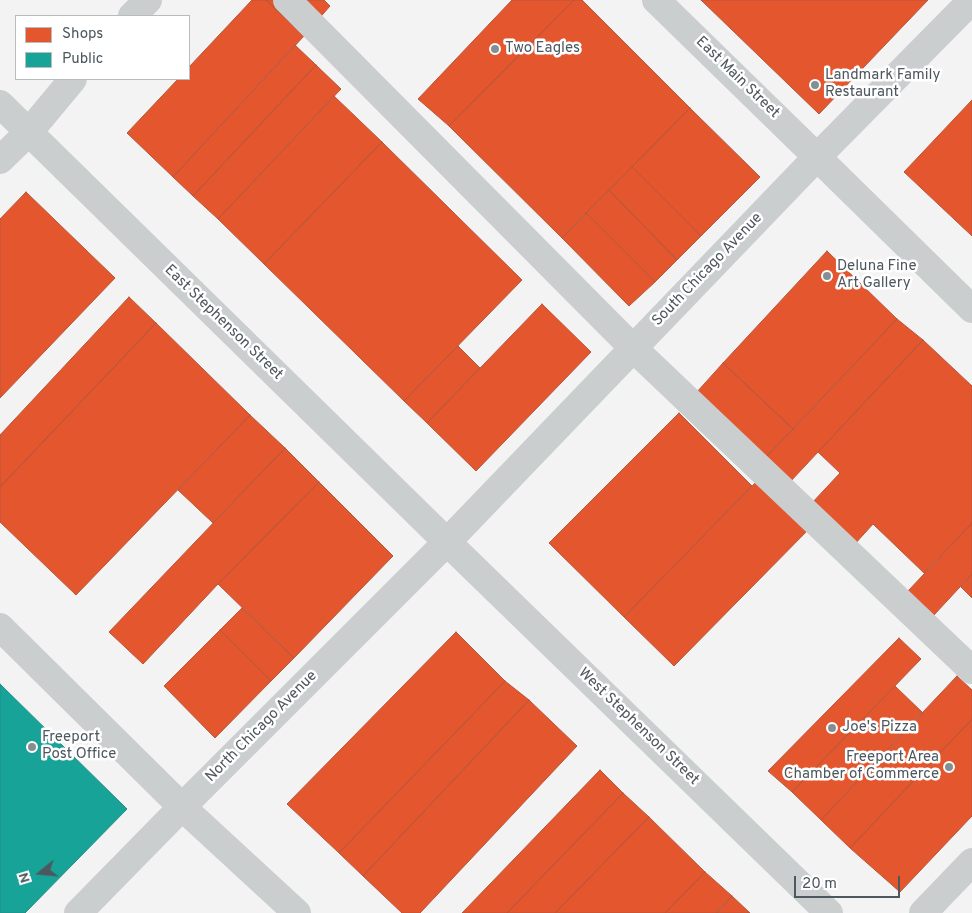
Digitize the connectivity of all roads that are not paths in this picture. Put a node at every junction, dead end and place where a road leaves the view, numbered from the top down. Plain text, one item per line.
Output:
1 (148, 0) edge
2 (287, 0) edge
3 (656, 0) edge
4 (972, 0) edge
5 (133, 15) edge
6 (72, 80) edge
7 (0, 104) edge
8 (29, 132) junction
9 (818, 157) junction
10 (0, 160) edge
11 (972, 309) edge
12 (633, 348) junction
13 (447, 542) junction
14 (0, 627) edge
15 (972, 670) edge
16 (182, 807) junction
17 (972, 862) edge
18 (78, 913) edge
19 (297, 913) edge
20 (829, 913) edge
21 (923, 913) edge

1 - 5 street
2 - 12 street
3 - 9 street, East Main Street
4 - 9 street, South Chicago Avenue
6 - 8 street
7 - 8 street, East Stephenson Street
8 - 10 street
8 - 13 street, East Stephenson Street
9 - 11 street, East Main Street
9 - 12 street, South Chicago Avenue
12 - 13 street, South Chicago Avenue
12 - 15 street
13 - 16 street, North Chicago Avenue
13 - 20 street, West Stephenson Street
14 - 16 street
16 - 18 street, North Chicago Avenue
16 - 19 street
17 - 21 street

